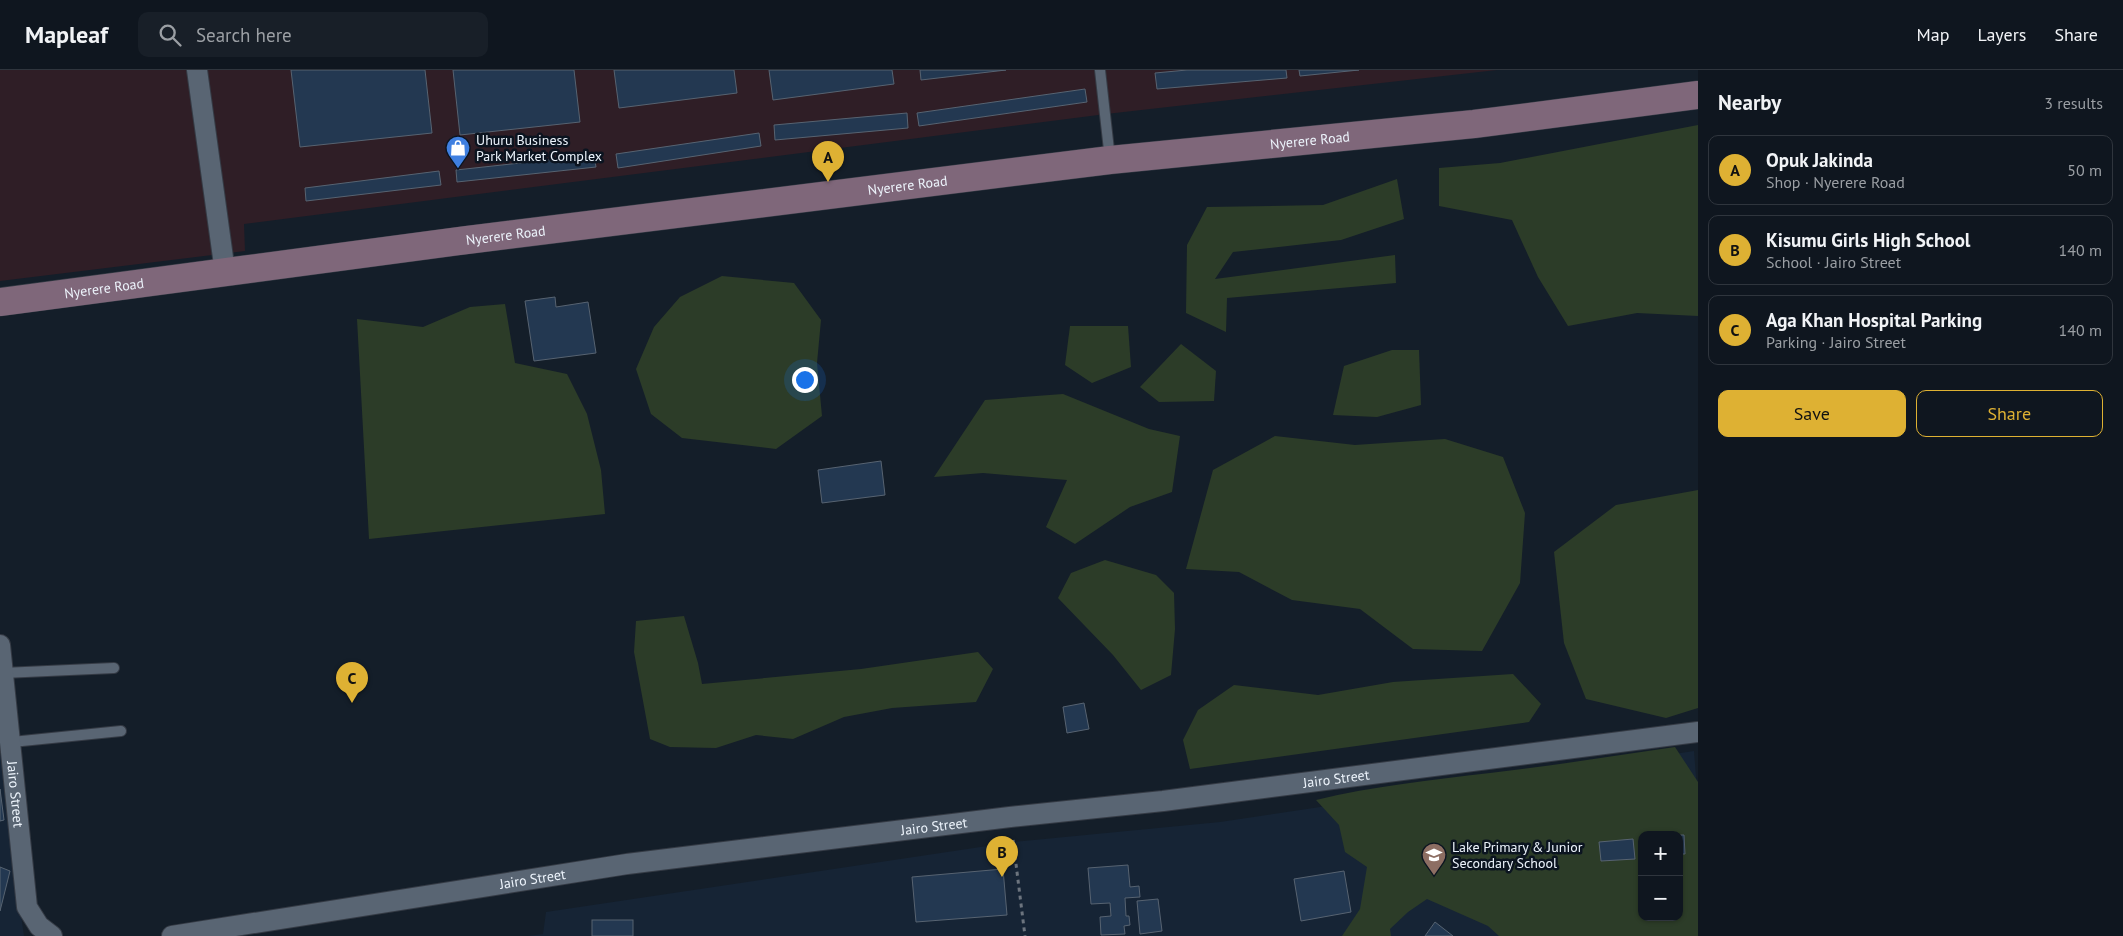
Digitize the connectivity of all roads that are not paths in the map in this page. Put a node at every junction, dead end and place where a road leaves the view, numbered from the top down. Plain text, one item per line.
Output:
1 (197, 70) edge
2 (1100, 70) edge
3 (1698, 95) edge
4 (1110, 160) junction
5 (225, 272) junction
6 (0, 302) edge
7 (0, 645) edge
8 (114, 668) dead end
9 (3, 673) junction
10 (121, 731) dead end
11 (1698, 732) edge
12 (12, 742) junction
13 (52, 936) edge
14 (172, 936) edge

1 - 5 street
2 - 4 lane
3 - 4 main road, Nyerere Road
4 - 5 main road, Nyerere Road
5 - 6 main road, Nyerere Road
7 - 9 street, Jairo Street
8 - 9 lane
9 - 12 street, Jairo Street
10 - 12 lane
11 - 14 street, Jairo Street
12 - 13 street, Jairo Street

